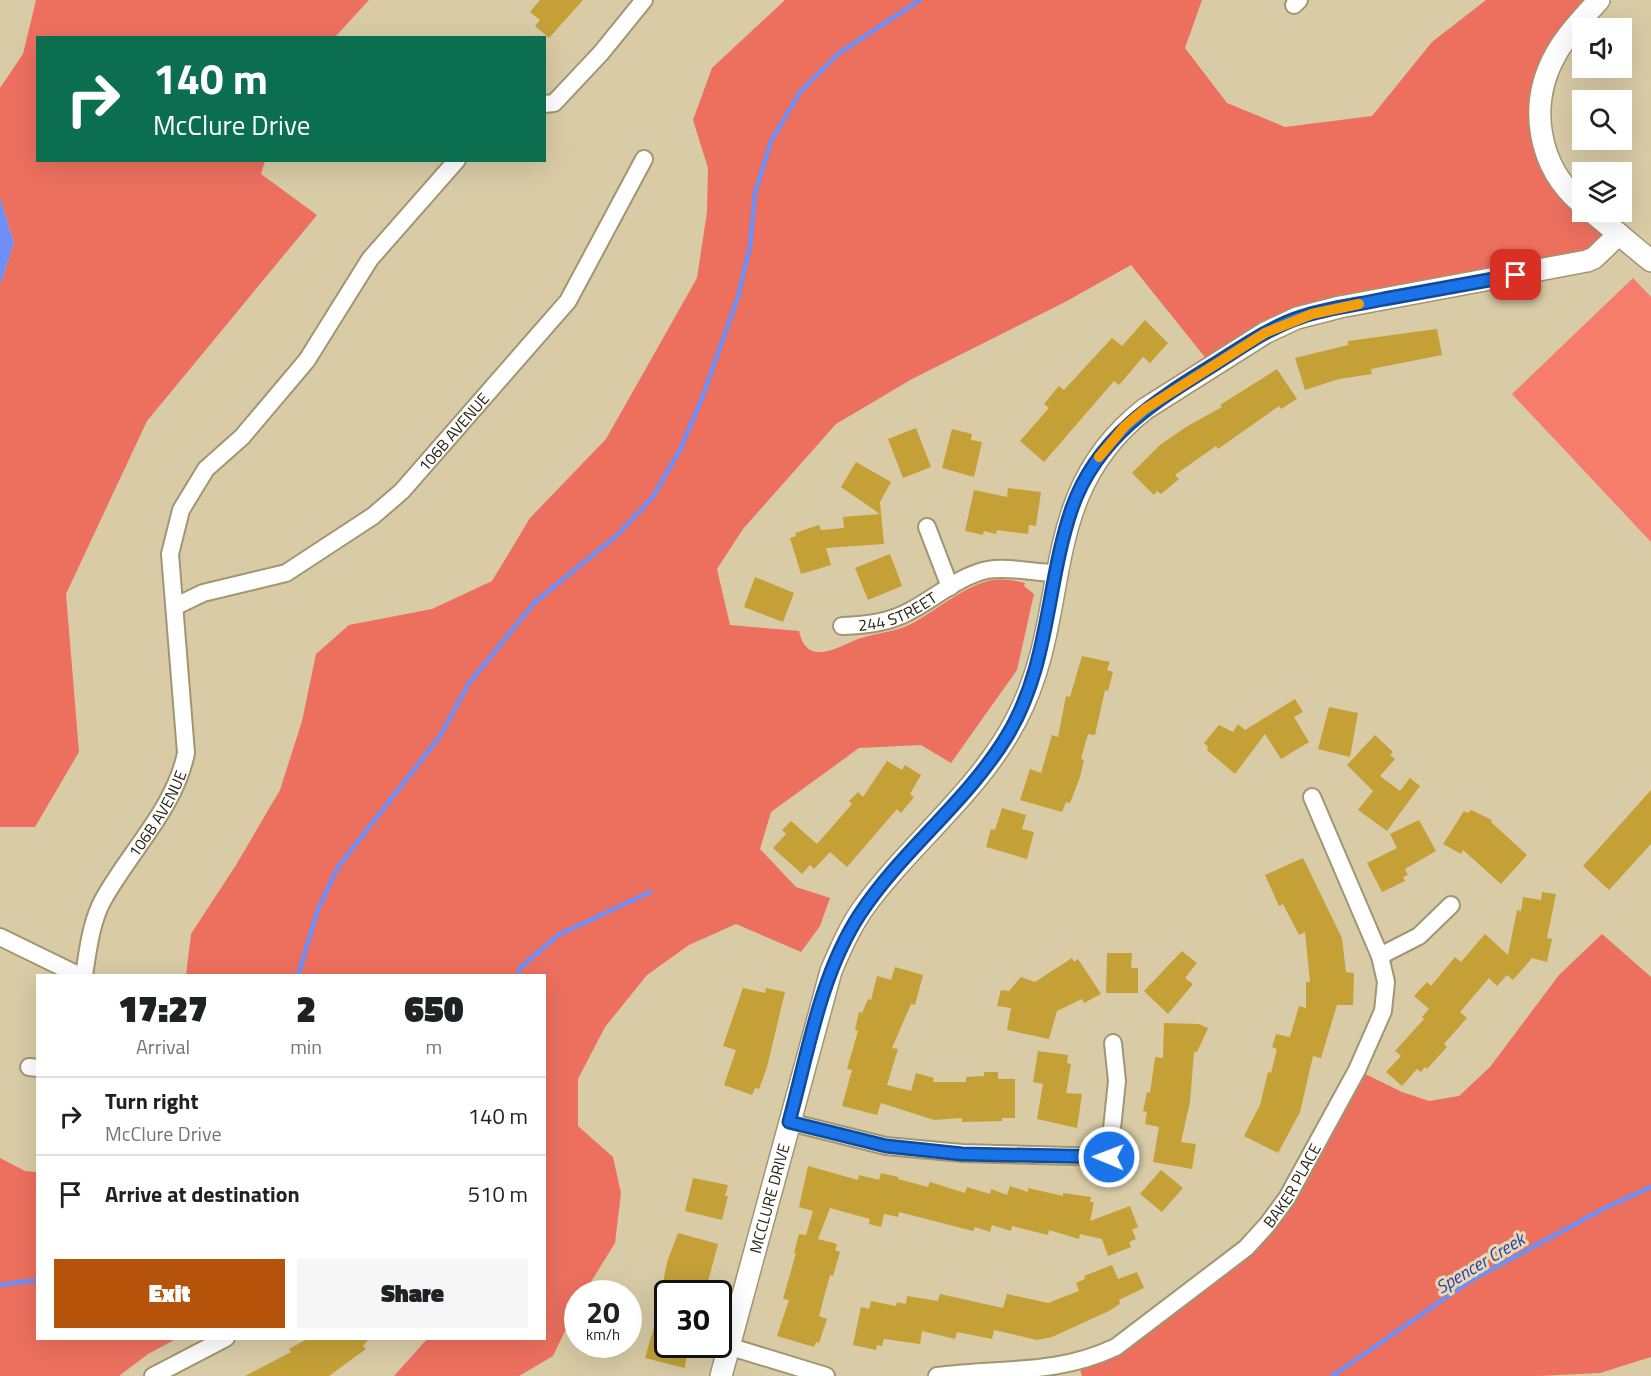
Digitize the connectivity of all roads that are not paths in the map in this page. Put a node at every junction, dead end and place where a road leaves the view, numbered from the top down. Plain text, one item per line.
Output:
1 (644, 0) edge
2 (1599, 0) edge
3 (546, 104) edge
4 (644, 159) dead end
5 (455, 162) edge
6 (1572, 194) edge
7 (1604, 222) edge
8 (1619, 234) junction
9 (1651, 261) edge
10 (927, 527) dead end
11 (1057, 573) junction
12 (950, 587) junction
13 (176, 606) junction
14 (842, 626) dead end
15 (1312, 797) dead end
16 (1451, 905) dead end
17 (0, 937) edge
18 (1380, 956) junction
19 (76, 974) edge
20 (84, 974) edge
21 (1113, 1043) dead end
22 (789, 1122) junction
23 (732, 1331) edge
24 (222, 1340) edge
25 (732, 1347) edge
26 (725, 1358) edge
27 (153, 1376) edge
28 (721, 1376) edge
29 (826, 1376) edge
30 (937, 1376) edge

1 - 3 street
2 - 6 street
4 - 13 street, 106B AVENUE
5 - 13 street, 106B AVENUE
7 - 8 street
8 - 9 street
8 - 11 street, MCCLURE DRIVE
10 - 12 street, 244 STREET
11 - 12 street, 244 STREET
11 - 22 street, MCCLURE DRIVE
12 - 14 street, 244 STREET
13 - 20 street, 106B AVENUE
15 - 18 street, BAKER PLACE
16 - 18 street
17 - 19 street
18 - 30 street, BAKER PLACE
21 - 22 street
22 - 23 street, MCCLURE DRIVE
24 - 27 street
25 - 29 street
26 - 28 street, MCCLURE DRIVE

